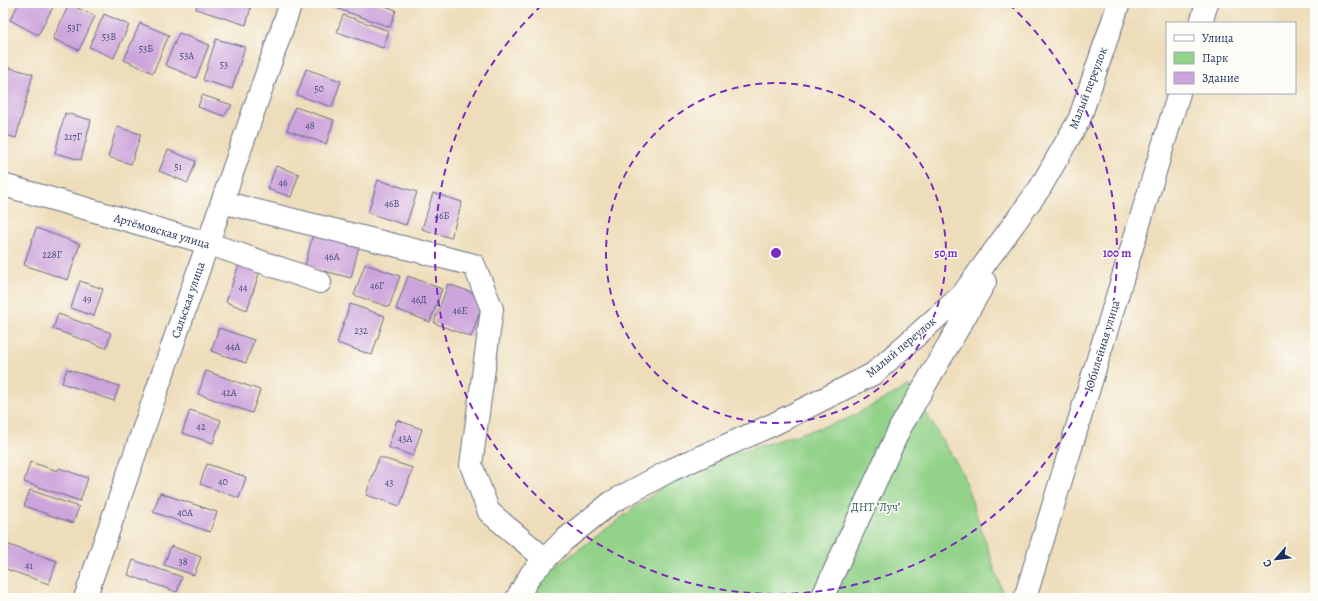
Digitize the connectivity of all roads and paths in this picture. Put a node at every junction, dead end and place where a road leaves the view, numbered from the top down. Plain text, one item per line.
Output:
1 (291, 3) edge
2 (1119, 3) edge
3 (1207, 3) edge
4 (1201, 22) edge
5 (1179, 94) edge
6 (3, 185) edge
7 (1040, 188) junction
8 (222, 202) junction
9 (207, 243) junction
10 (320, 282) dead end
11 (538, 567) junction
12 (85, 598) edge
13 (517, 598) edge
14 (822, 598) edge
15 (1025, 598) edge

1 - 8 street, Сальская улица
2 - 7 street, Малый переулок
3 - 4 street
5 - 15 street, Юбилейная улица
6 - 9 street, Артёмовская улица
7 - 11 street, Малый переулок
7 - 14 street
8 - 9 street, Сальская улица
8 - 11 street
9 - 10 street, Артёмовская улица
9 - 12 street, Сальская улица
11 - 13 street, Малый переулок

